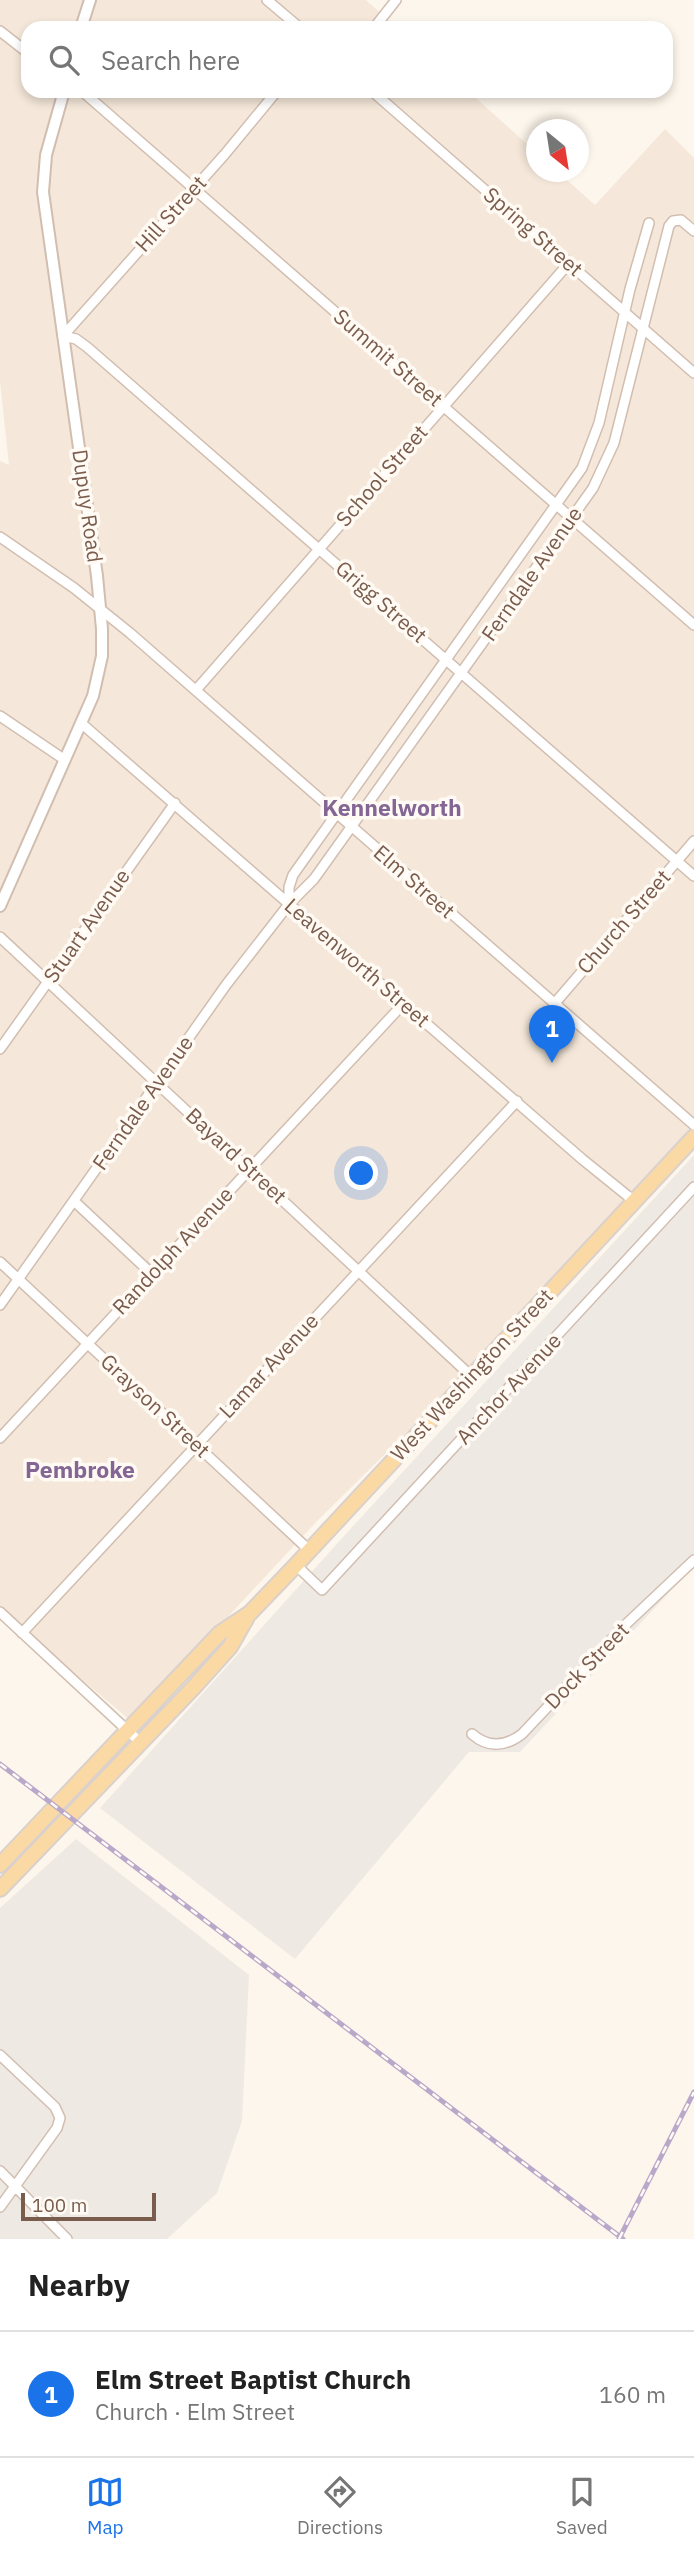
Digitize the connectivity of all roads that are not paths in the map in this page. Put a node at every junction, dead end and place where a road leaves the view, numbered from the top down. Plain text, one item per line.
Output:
1 (90, 0) edge
2 (267, 0) edge
3 (396, 0) edge
4 (83, 21) edge
5 (292, 21) edge
6 (380, 21) edge
7 (0, 31) edge
8 (21, 48) edge
9 (62, 98) edge
10 (90, 98) edge
11 (271, 98) edge
12 (380, 98) edge
13 (194, 189) junction
14 (649, 223) dead end
15 (694, 231) edge
16 (569, 263) junction
17 (625, 312) junction
18 (643, 328) junction
19 (63, 336) junction
20 (694, 373) edge
21 (444, 406) junction
22 (557, 504) junction
23 (572, 518) junction
24 (0, 537) edge
25 (318, 548) junction
26 (101, 609) junction
27 (694, 625) edge
28 (446, 659) junction
29 (461, 673) junction
30 (196, 690) junction
31 (0, 716) edge
32 (82, 723) junction
33 (65, 760) junction
34 (175, 803) junction
35 (336, 814) junction
36 (351, 828) junction
37 (694, 841) edge
38 (677, 861) junction
39 (694, 876) edge
40 (1, 899) edge
41 (289, 904) junction
42 (0, 937) edge
43 (48, 982) junction
44 (404, 1003) junction
45 (555, 1003) junction
46 (0, 1049) edge
47 (158, 1084) junction
48 (517, 1101) junction
49 (694, 1125) edge
50 (694, 1137) edge
51 (250, 1168) junction
52 (694, 1187) edge
53 (75, 1201) junction
54 (634, 1201) junction
55 (0, 1262) edge
56 (359, 1269) junction
57 (152, 1273) junction
58 (18, 1279) junction
59 (0, 1305) edge
60 (88, 1343) junction
61 (471, 1376) junction
62 (0, 1438) edge
63 (196, 1446) junction
64 (309, 1550) junction
65 (694, 1560) edge
66 (296, 1565) junction
67 (0, 1612) edge
68 (250, 1613) junction
69 (22, 1633) junction
70 (128, 1731) junction
71 (472, 1734) dead end
72 (141, 1743) junction
73 (0, 1865) edge
74 (0, 1889) edge
75 (0, 2055) edge
76 (0, 2171) edge
77 (14, 2186) junction
78 (0, 2207) edge
79 (67, 2239) edge

1 - 4 street
2 - 5 street
3 - 6 street
7 - 8 street
9 - 19 street, Dupuy Road
10 - 13 street, Summit Street
11 - 13 street, Hill Street
12 - 16 street, Spring Street
13 - 19 street, Hill Street
13 - 21 street, Summit Street
14 - 17 street, Ferndale Avenue
15 - 18 street, Ferndale Avenue
16 - 17 street, Spring Street
16 - 21 street, School Street
17 - 18 street, Spring Street
17 - 22 street, Ferndale Avenue
18 - 20 street, Spring Street
18 - 23 street, Ferndale Avenue
19 - 25 street, Grigg Street
19 - 26 street, Dupuy Road
21 - 22 street, Summit Street
21 - 25 street, School Street
22 - 23 street, Summit Street
22 - 28 street, Ferndale Avenue
23 - 27 street, Summit Street
23 - 29 street, Ferndale Avenue
24 - 26 street, Elm Street
25 - 28 street, Grigg Street
25 - 30 street, School Street
26 - 30 street, Elm Street
26 - 32 street, Dupuy Road
28 - 29 street, Grigg Street
28 - 35 street, Ferndale Avenue
29 - 36 street, Ferndale Avenue
29 - 38 street, Grigg Street
30 - 35 street, Elm Street
31 - 33 street
32 - 33 street, Dupuy Road
32 - 34 street, Leavenworth Street
33 - 40 street, Dupuy Road
34 - 41 street, Leavenworth Street
34 - 43 street, Stuart Avenue
35 - 36 street, Elm Street
35 - 41 street, Ferndale Avenue
36 - 41 street, Ferndale Avenue
36 - 45 street, Elm Street
37 - 38 street, Church Street
38 - 39 street, Grigg Street
38 - 45 street, Church Street
41 - 44 street, Leavenworth Street
41 - 47 street, Ferndale Avenue
42 - 43 street, Bayard Street
43 - 46 street, Stuart Avenue
43 - 47 street, Bayard Street
44 - 48 street, Leavenworth Street
44 - 51 street, Randolph Avenue
45 - 49 street, Elm Street
47 - 51 street, Bayard Street
47 - 53 street, Ferndale Avenue
48 - 54 street, Leavenworth Street
48 - 56 street, Lamar Avenue
50 - 54 main road, West Washington Street
51 - 56 street, Bayard Street
51 - 57 street, Randolph Avenue
52 - 66 street, Anchor Avenue
53 - 57 street
53 - 58 street, Ferndale Avenue
54 - 61 main road, West Washington Street
55 - 58 street, Grayson Street
56 - 61 street, Bayard Street
56 - 63 street, Lamar Avenue
57 - 60 street, Randolph Avenue
58 - 59 street, Ferndale Avenue
58 - 60 street, Grayson Street
60 - 62 street, Randolph Avenue
60 - 63 street, Grayson Street
61 - 64 main road, West Washington Street
63 - 64 street, Grayson Street
63 - 69 street, Lamar Avenue
64 - 66 main road, West Washington Street
65 - 71 street, Dock Street
66 - 68 main road, West Washington Street
67 - 69 street
68 - 70 main road, West Washington Street
68 - 72 main road, West Washington Street
69 - 70 street
70 - 72 street
70 - 73 main road, West Washington Street
72 - 74 main road, West Washington Street
75 - 77 street
76 - 77 street
77 - 78 street
77 - 79 street

